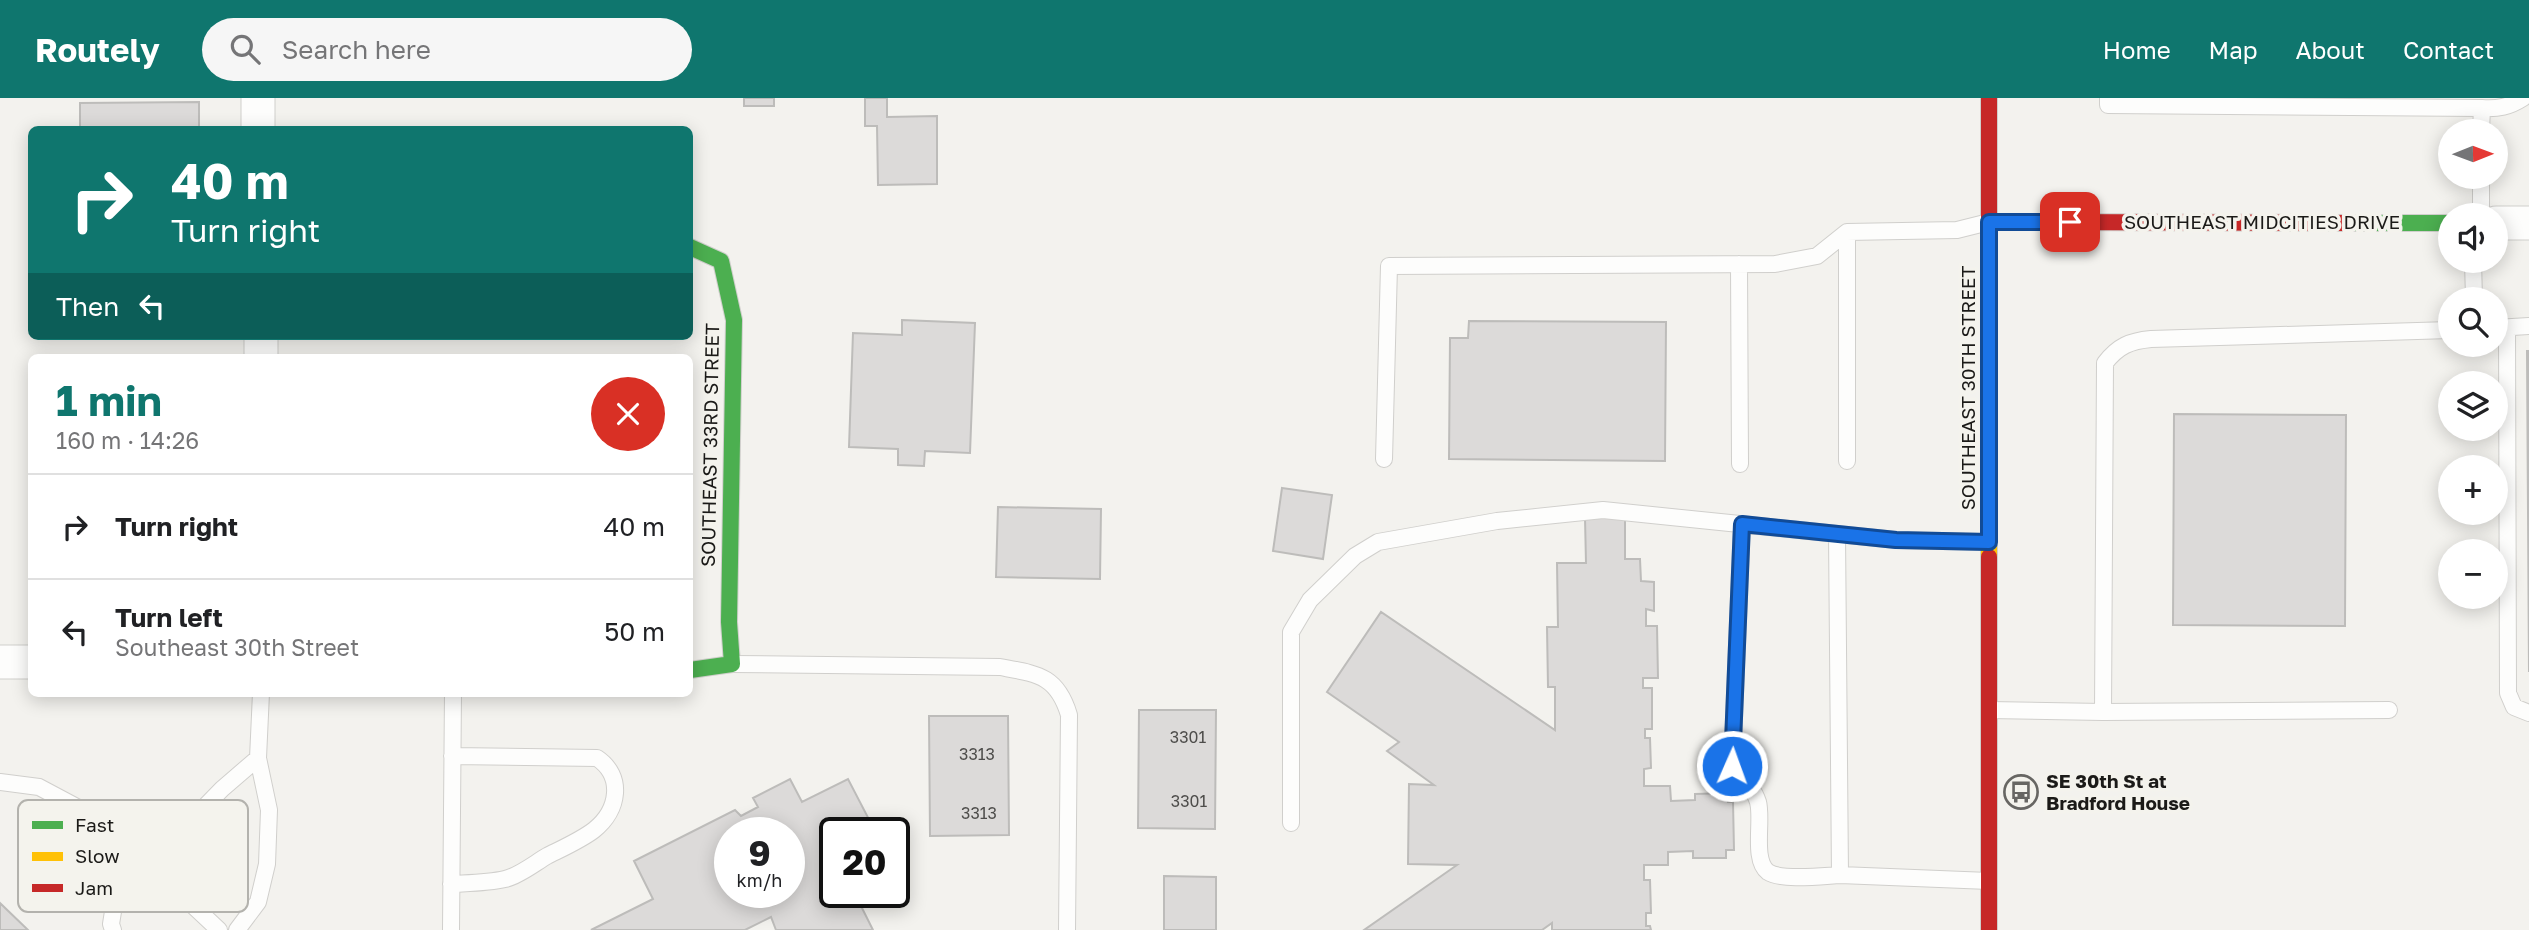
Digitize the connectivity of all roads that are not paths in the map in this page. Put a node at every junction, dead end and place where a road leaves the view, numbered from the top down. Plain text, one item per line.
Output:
1 (258, 98) edge
2 (1989, 98) edge
3 (2108, 98) edge
4 (2523, 98) edge
5 (2424, 103) edge
6 (2482, 108) junction
7 (2482, 119) edge
8 (258, 126) edge
9 (1989, 222) junction
10 (2438, 223) edge
11 (2508, 223) edge
12 (2529, 223) edge
13 (1847, 232) junction
14 (693, 248) edge
15 (1739, 264) junction
16 (2529, 326) edge
17 (2508, 328) edge
18 (2438, 330) edge
19 (2502, 357) edge
20 (1384, 459) dead end
21 (1847, 461) dead end
22 (1740, 464) dead end
23 (1742, 524) junction
24 (1837, 534) junction
25 (1989, 542) junction
26 (0, 662) edge
27 (28, 662) edge
28 (732, 664) junction
29 (693, 670) edge
30 (261, 697) edge
31 (453, 697) edge
32 (1989, 710) junction
33 (2389, 710) dead end
34 (2103, 712) junction
35 (2529, 713) edge
36 (452, 756) junction
37 (258, 758) junction
38 (0, 782) edge
39 (63, 800) edge
40 (211, 800) edge
41 (1290, 822) dead end
42 (1840, 875) junction
43 (1989, 881) junction
44 (451, 884) junction
45 (113, 912) edge
46 (199, 912) edge
47 (113, 930) edge
48 (219, 930) edge
49 (237, 930) edge
50 (451, 930) edge
51 (1067, 930) edge
52 (1989, 930) edge

1 - 8 street
2 - 9 street, SOUTHEAST 30TH STREET
3 - 5 lane
4 - 6 lane
5 - 6 lane
6 - 7 lane
9 - 10 street, SOUTHEAST MIDCITIES DRIVE
9 - 13 lane
9 - 25 street, SOUTHEAST 30TH STREET
11 - 12 street
13 - 15 lane
13 - 21 lane
14 - 28 street, SOUTHEAST 33RD STREET
15 - 20 lane
15 - 22 lane
16 - 17 lane
18 - 34 lane
19 - 35 lane
23 - 24 lane
23 - 41 lane
23 - 42 lane
24 - 25 lane
24 - 42 lane
25 - 32 street, SOUTHEAST 30TH STREET
26 - 27 street
28 - 29 street
28 - 51 lane
30 - 37 lane
31 - 36 lane
32 - 34 lane
32 - 43 street, SOUTHEAST 30TH STREET
33 - 34 lane
36 - 44 lane
36 - 44 lane
37 - 40 lane
37 - 49 lane
38 - 39 lane
42 - 43 lane
43 - 52 street, SOUTHEAST 30TH STREET
44 - 50 lane
45 - 47 lane
46 - 48 lane

